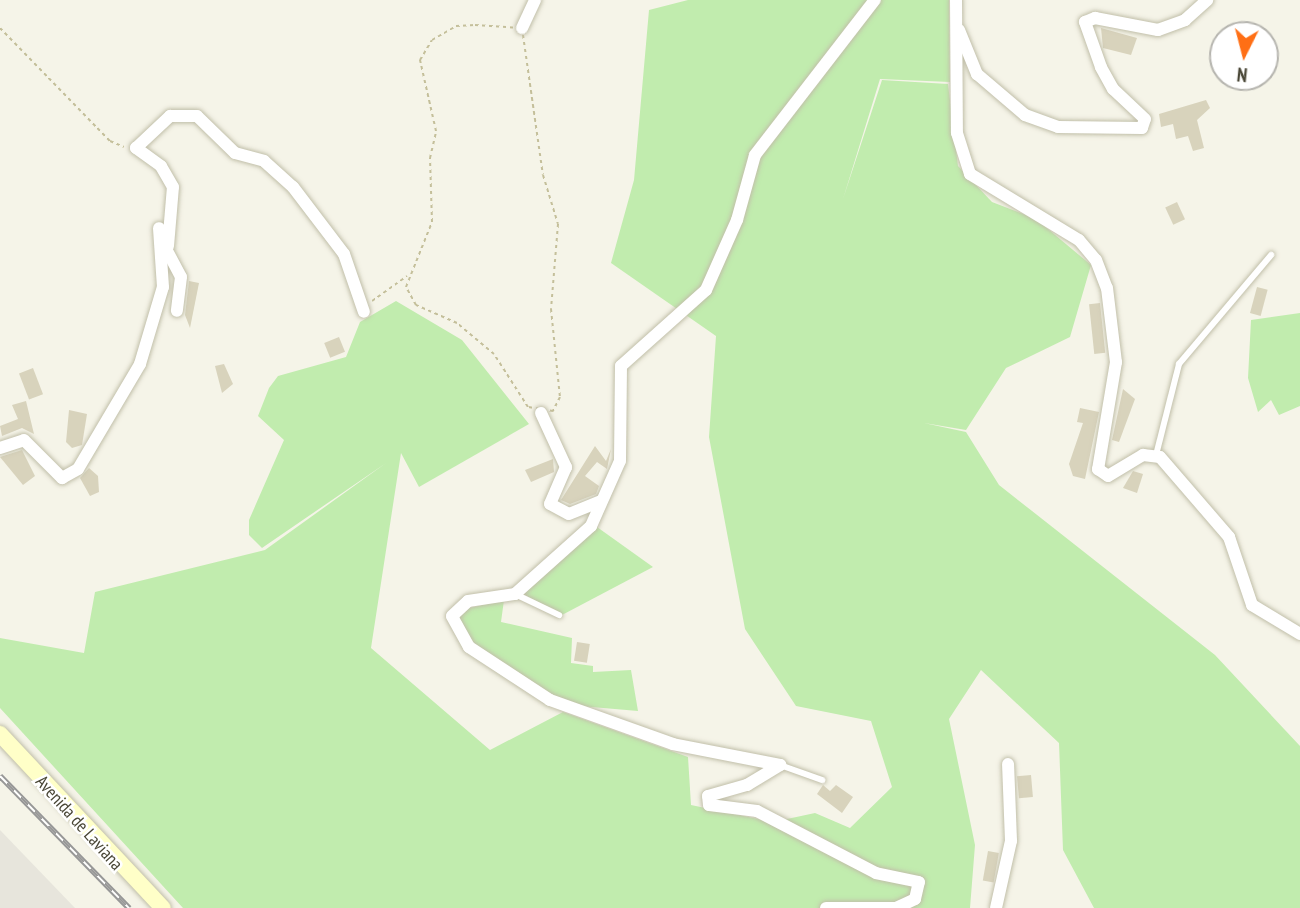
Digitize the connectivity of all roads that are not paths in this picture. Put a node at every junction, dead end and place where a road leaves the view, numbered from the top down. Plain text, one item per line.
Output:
1 (535, 0) edge
2 (875, 0) edge
3 (1207, 0) edge
4 (956, 5) edge
5 (522, 28) road end
6 (159, 228) dead end
7 (166, 245) junction
8 (1271, 255) dead end
9 (363, 308) road end
10 (177, 311) dead end
11 (541, 413) road end
12 (0, 448) edge
13 (1156, 455) junction
14 (602, 501) junction
15 (515, 594) junction
16 (559, 615) dead end
17 (1300, 634) edge
18 (0, 734) edge
19 (1008, 764) dead end
20 (780, 765) junction
21 (822, 780) dead end
22 (163, 908) edge
23 (826, 908) edge
24 (996, 908) edge

1 - 5 street
2 - 14 street
3 - 4 street
4 - 13 street
6 - 7 street
7 - 9 street
7 - 10 street
7 - 12 street
8 - 13 lane
11 - 14 street
13 - 17 street
14 - 15 street
15 - 16 lane
15 - 20 street
18 - 22 street, Avenida de Laviana
19 - 24 street
20 - 21 lane
20 - 23 street

